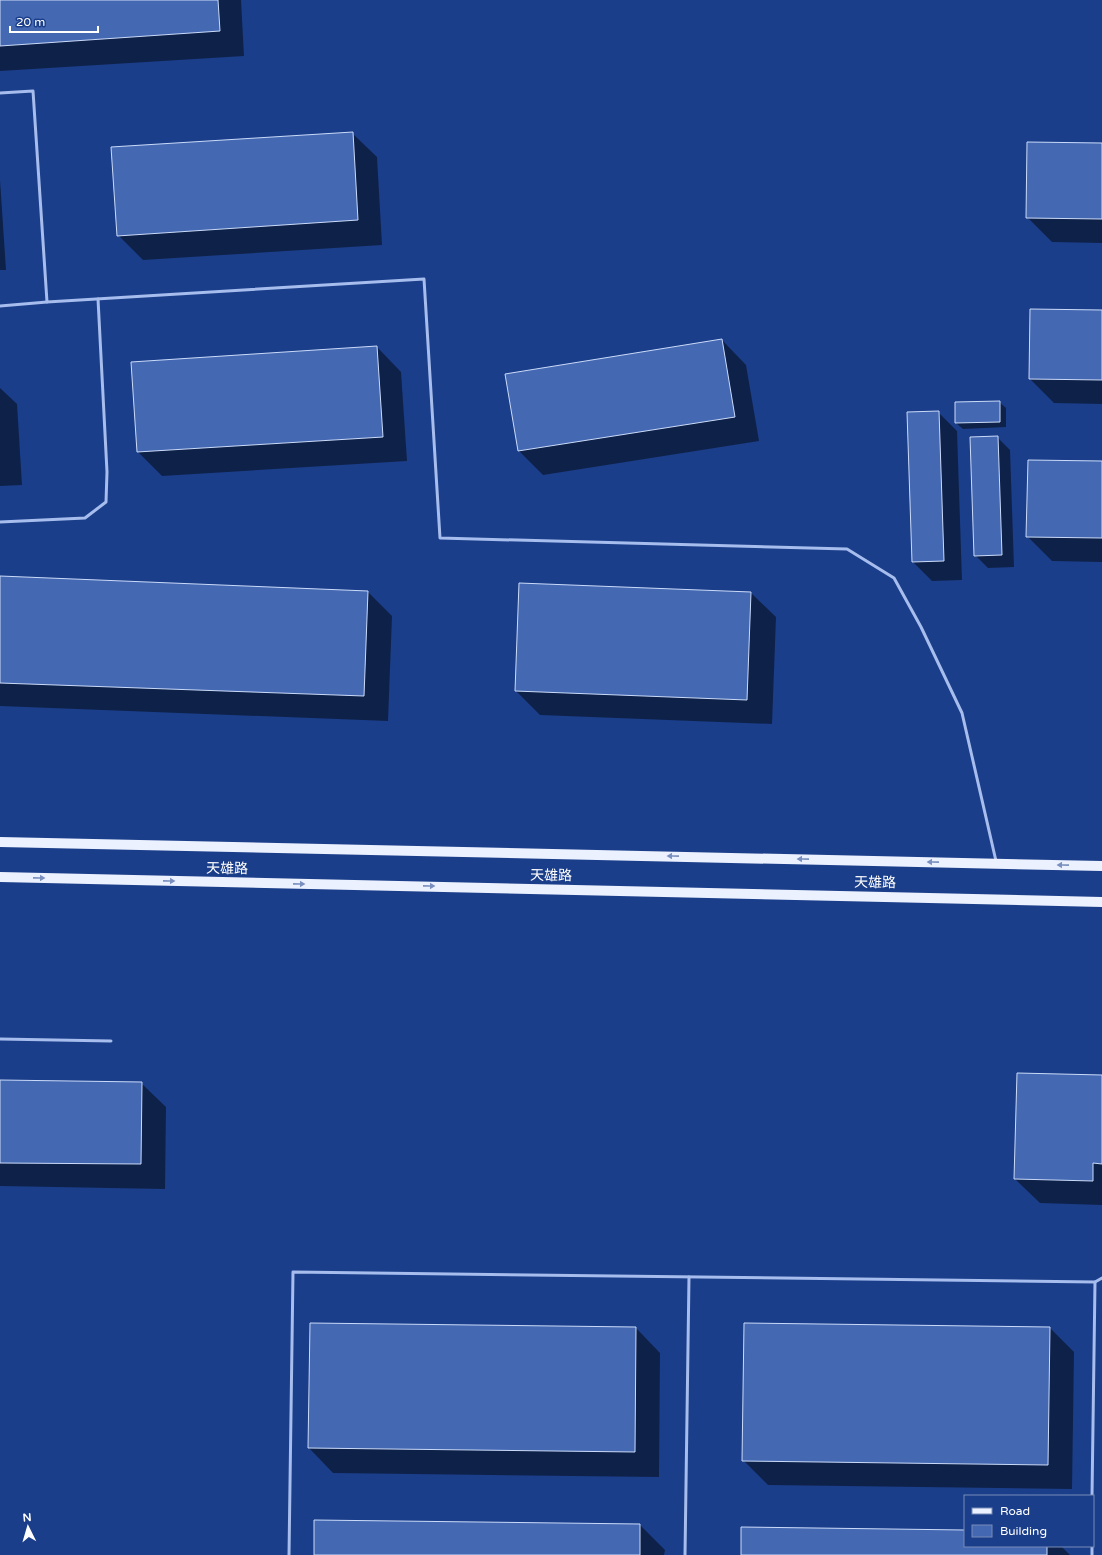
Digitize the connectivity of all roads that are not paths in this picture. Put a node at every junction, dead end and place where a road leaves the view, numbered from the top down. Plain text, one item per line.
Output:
1 (0, 93) edge
2 (98, 299) junction
3 (47, 302) junction
4 (0, 306) edge
5 (0, 522) edge
6 (0, 842) edge
7 (997, 864) junction
8 (1102, 866) edge
9 (0, 877) edge
10 (1102, 902) edge
11 (0, 1039) edge
12 (111, 1041) dead end
13 (689, 1277) junction
14 (1102, 1278) edge
15 (1095, 1282) junction
16 (1092, 1495) edge
17 (289, 1555) edge
18 (685, 1555) edge

1 - 3 lane
2 - 3 lane
2 - 5 lane
2 - 7 lane
3 - 4 lane
7 -> 6 main road, 天雄路
8 -> 7 main road, 天雄路
9 -> 10 main road, 天雄路
11 - 12 lane
13 - 15 lane
13 - 17 lane
13 - 18 lane
14 - 15 lane
15 - 16 lane

